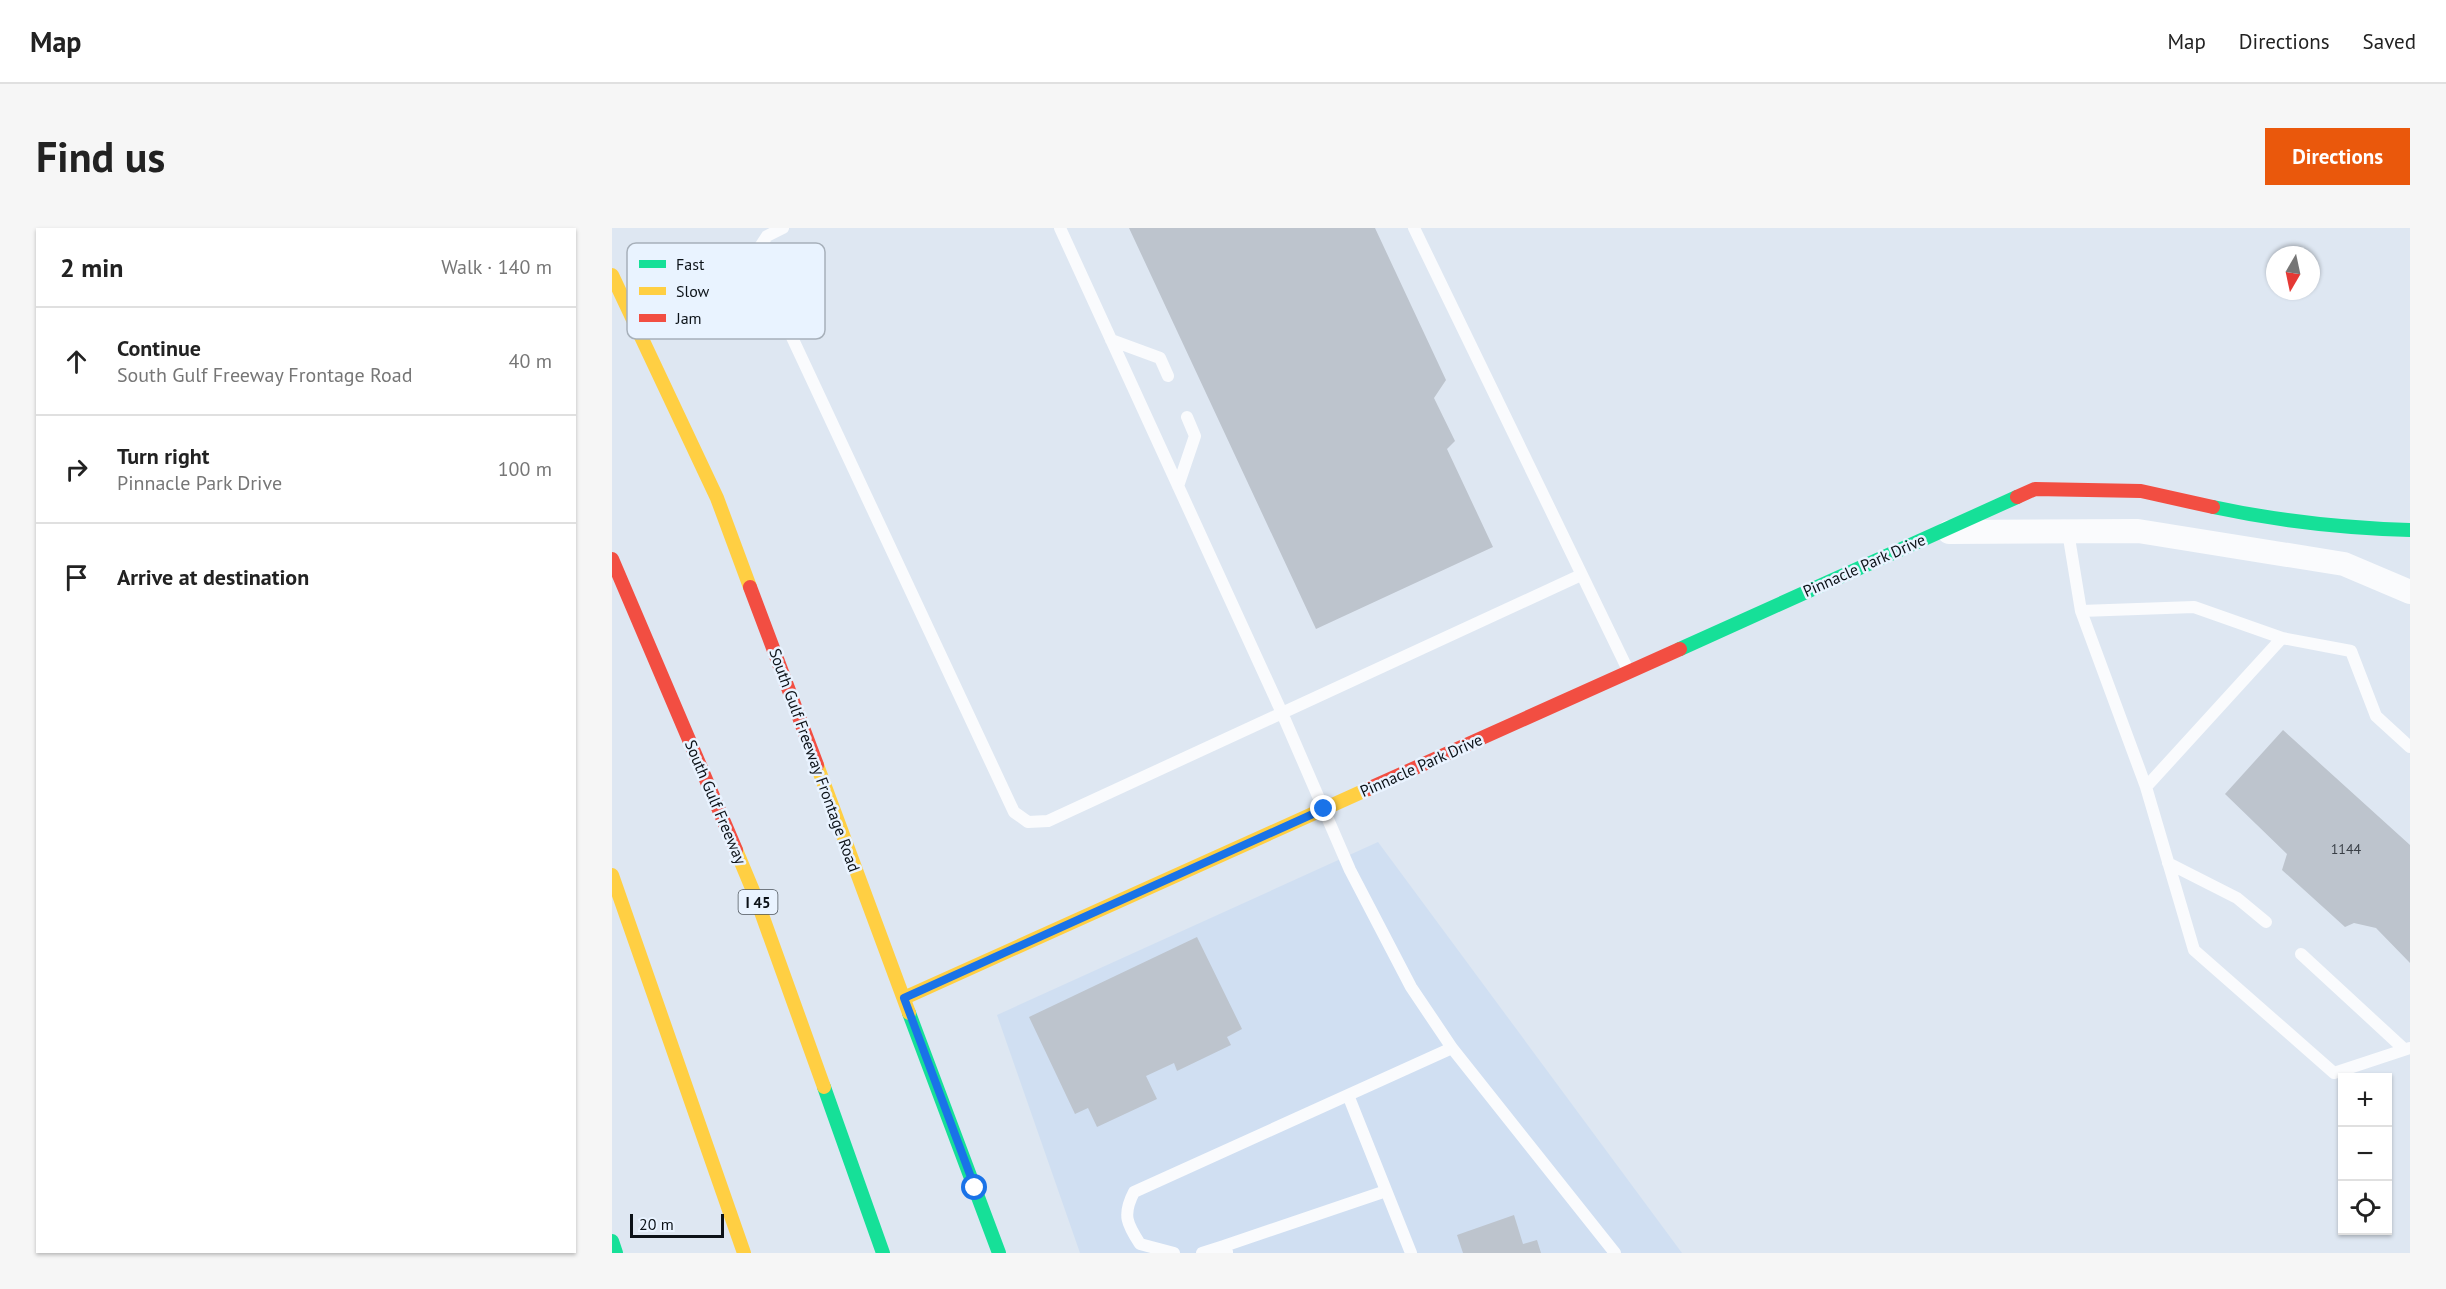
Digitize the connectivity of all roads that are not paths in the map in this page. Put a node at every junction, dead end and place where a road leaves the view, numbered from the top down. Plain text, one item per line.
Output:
1 (783, 228) edge
2 (1060, 228) edge
3 (1414, 228) edge
4 (762, 243) edge
5 (612, 275) edge
6 (627, 307) edge
7 (642, 339) edge
8 (793, 339) edge
9 (1111, 340) junction
10 (1168, 376) dead end
11 (1187, 417) dead end
12 (1178, 486) junction
13 (2410, 530) edge
14 (1937, 532) junction
15 (2068, 532) junction
16 (612, 559) edge
17 (1581, 575) junction
18 (2410, 592) edge
19 (2081, 611) junction
20 (2282, 638) junction
21 (1628, 671) junction
22 (1282, 713) junction
23 (2410, 747) edge
24 (2146, 787) junction
25 (1324, 809) junction
26 (2168, 863) junction
27 (612, 875) edge
28 (2266, 922) dead end
29 (2301, 954) dead end
30 (904, 998) junction
31 (1452, 1048) junction
32 (2407, 1048) edge
33 (1348, 1095) junction
34 (1386, 1191) junction
35 (612, 1241) edge
36 (1226, 1250) edge
37 (616, 1253) edge
38 (744, 1253) edge
39 (883, 1253) edge
40 (999, 1253) edge
41 (1174, 1253) edge
42 (1202, 1253) edge
43 (1412, 1253) edge
44 (1616, 1253) edge

1 - 4 lane
2 - 9 lane
3 - 17 lane
5 - 6 main road, South Gulf Freeway Frontage Road
7 - 30 main road, South Gulf Freeway Frontage Road
8 - 22 lane
9 - 10 lane
9 - 12 lane
11 - 12 lane
12 - 22 lane
13 - 14 main road, Pinnacle Park Drive
14 - 15 street, Pinnacle Park Drive
14 - 21 main road, Pinnacle Park Drive
15 - 18 street, Pinnacle Park Drive
15 - 19 lane
16 - 39 main road, South Gulf Freeway / I 45
17 - 21 lane
17 - 22 lane
19 - 20 lane
19 - 24 lane
20 - 23 lane
20 - 24 lane
21 - 25 main road, Pinnacle Park Drive
22 - 25 lane
24 - 26 lane
25 - 30 main road, Pinnacle Park Drive
25 - 31 lane
26 - 28 lane
26 - 32 lane
27 - 38 main road
29 - 32 lane
30 - 40 main road, South Gulf Freeway Frontage Road
31 - 33 lane
31 - 44 lane
33 - 34 lane
33 - 41 lane
34 - 36 lane
34 - 43 lane
35 - 37 main road
36 - 42 lane

